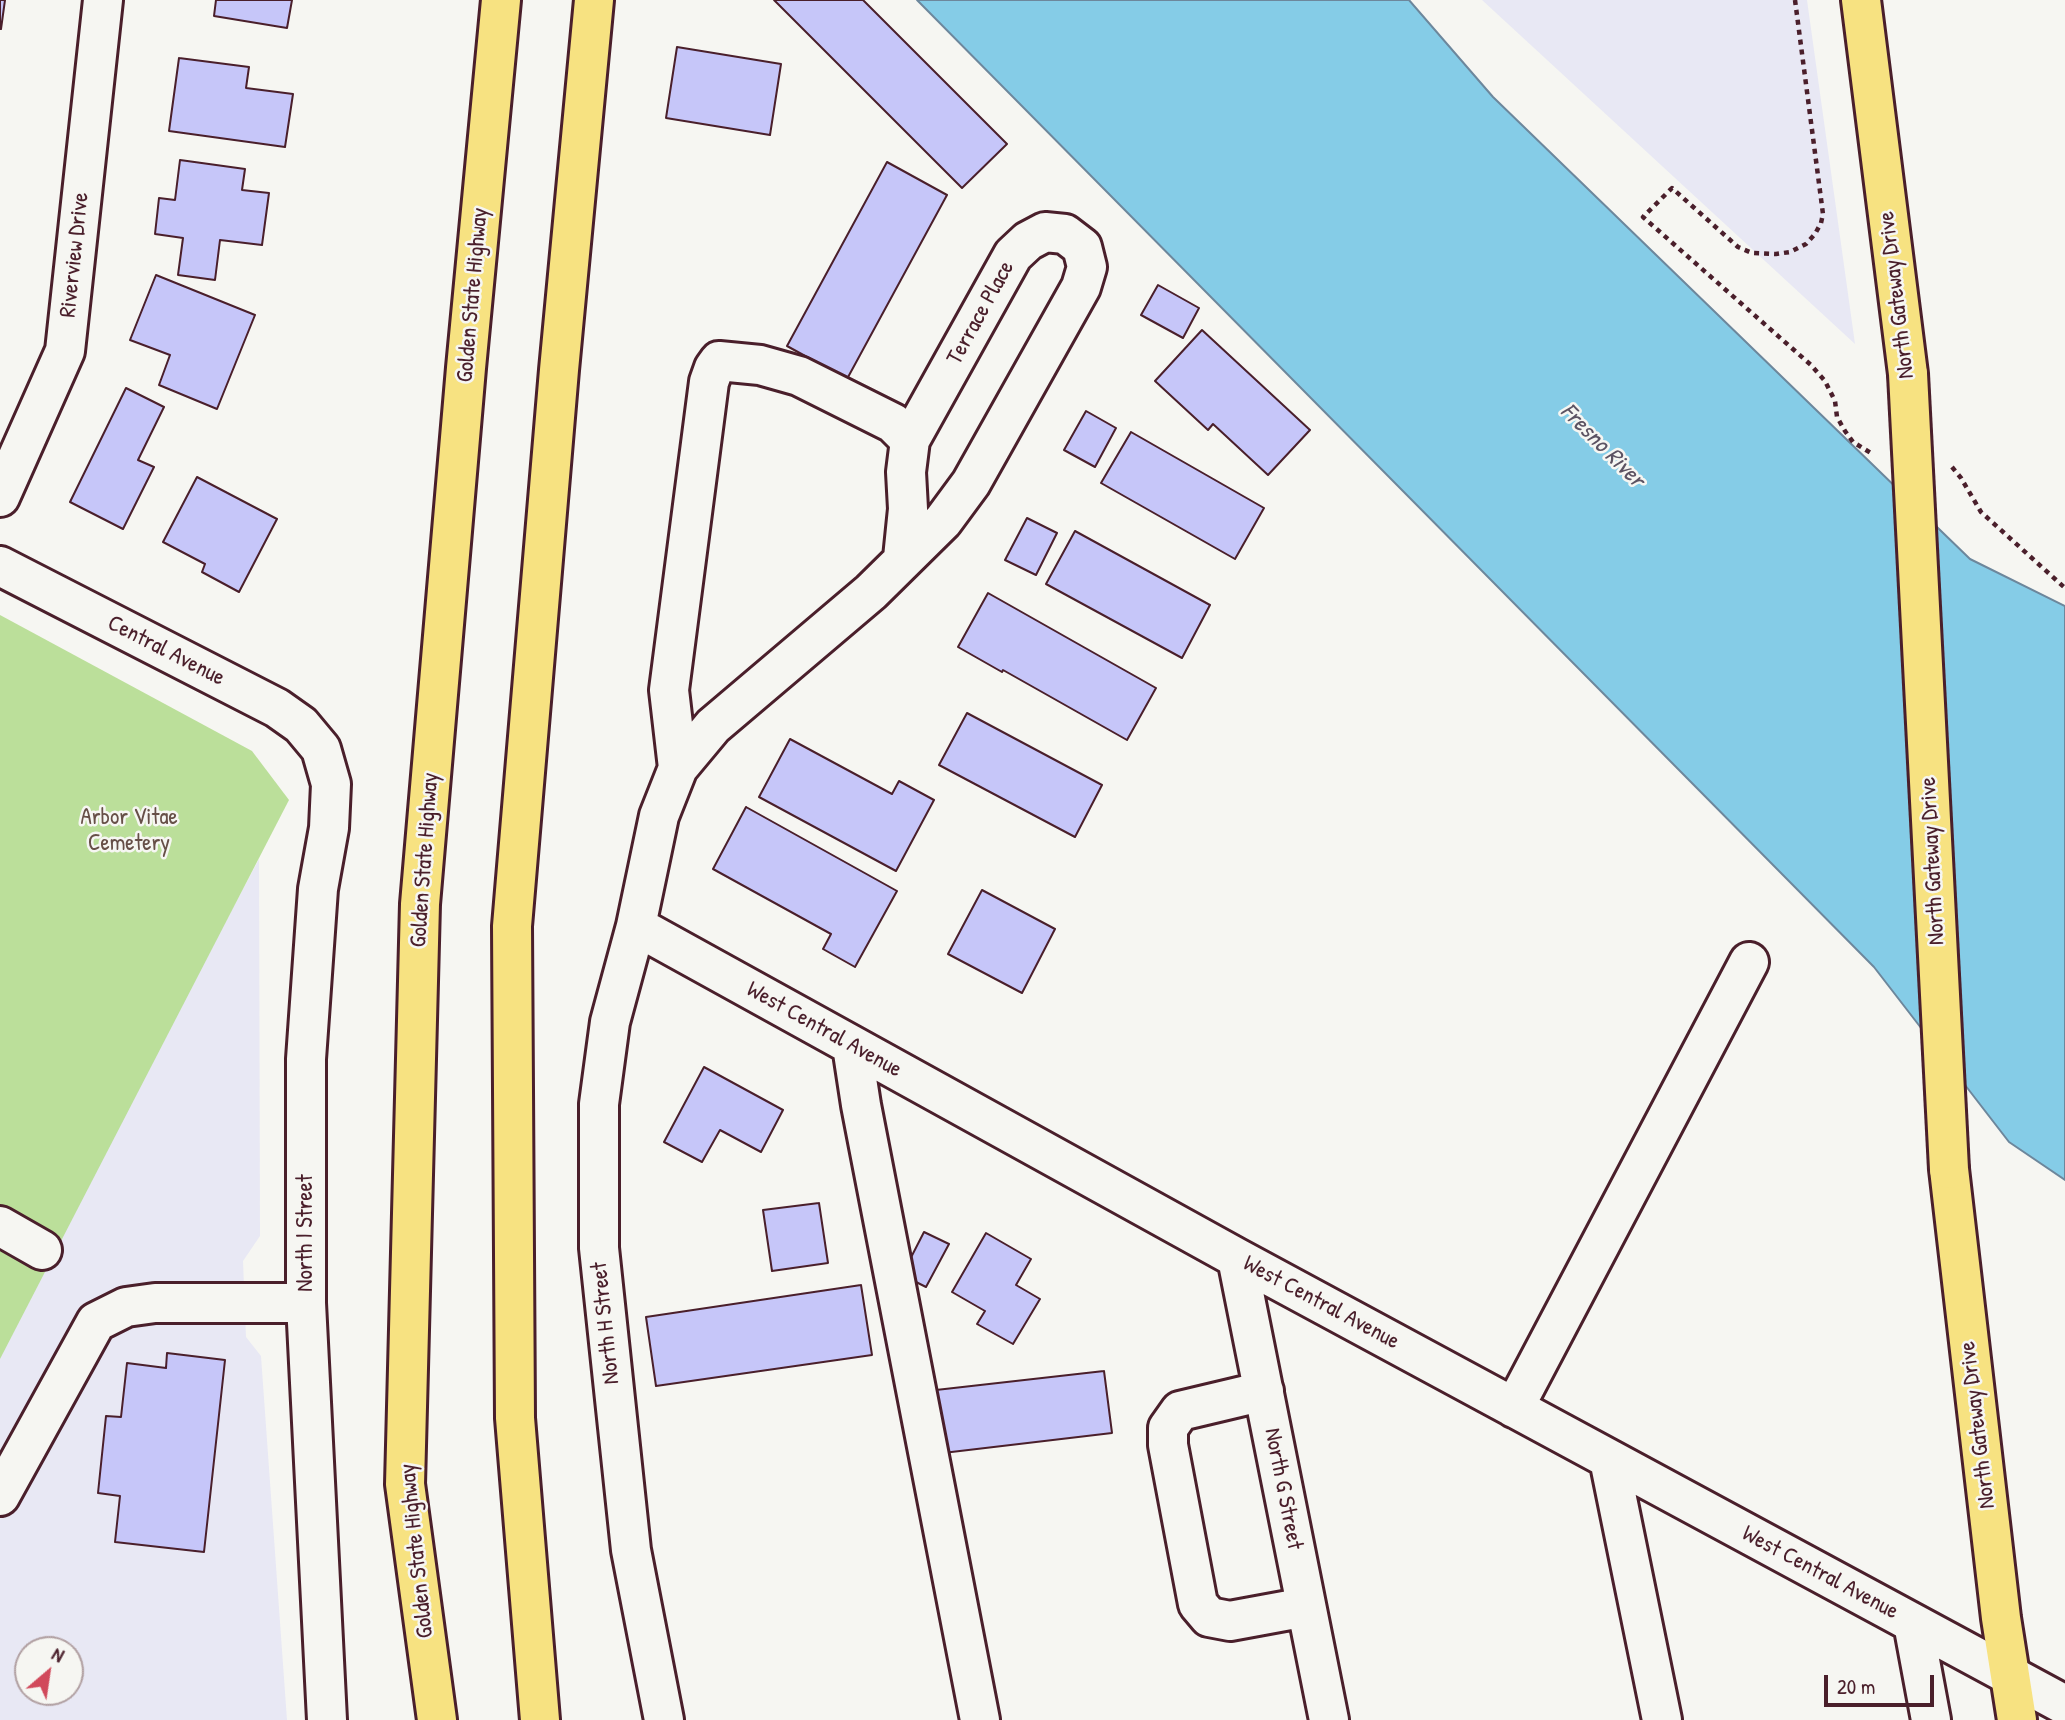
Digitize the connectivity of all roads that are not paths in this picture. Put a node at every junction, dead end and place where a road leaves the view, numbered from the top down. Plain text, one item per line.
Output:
1 (103, 0) edge
2 (501, 0) edge
3 (594, 0) edge
4 (1861, 0) edge
5 (910, 440) junction
6 (0, 497) edge
7 (903, 558) junction
8 (0, 566) edge
9 (321, 749) joint
10 (678, 768) junction
11 (635, 926) junction
12 (1749, 962) dead end
13 (852, 1046) junction
14 (0, 1226) edge
15 (42, 1250) dead end
16 (1237, 1258) junction
17 (306, 1303) junction
18 (1264, 1391) junction
19 (1514, 1408) junction
20 (1609, 1459) junction
21 (0, 1496) edge
22 (1306, 1607) junction
23 (1913, 1623) junction
24 (2009, 1676) junction
25 (2065, 1705) edge
26 (327, 1720) edge
27 (437, 1720) edge
28 (540, 1720) edge
29 (664, 1720) edge
30 (980, 1720) edge
31 (1329, 1720) edge
32 (1662, 1720) edge
33 (1931, 1720) edge
34 (2017, 1720) edge

1 - 6 street, Riverview Drive
2 - 27 main road, Golden State Highway
3 - 28 main road
4 - 24 main road, North Gateway Drive, bridge
5 - 7 street, Terrace Place
5 - 7 street, Terrace Place
5 - 10 street
7 - 10 street, Terrace Place
8 - 9 street, Central Avenue
9 - 17 street, North I Street
10 - 11 street, Terrace Place
11 - 13 street, West Central Avenue
11 - 29 street, North H Street
12 - 19 street
13 - 16 street, West Central Avenue
13 - 30 street
14 - 15 street
16 - 18 street, North G Street
16 - 19 street, West Central Avenue
17 - 21 street
17 - 26 street, North I Street
18 - 22 street, North G Street
18 - 22 street
19 - 20 street, West Central Avenue
20 - 23 street, West Central Avenue
20 - 32 street
22 - 31 street, North G Street
23 - 24 street, West Central Avenue
23 - 33 street
24 - 25 street, West Central Avenue
24 - 34 main road, North Gateway Drive

